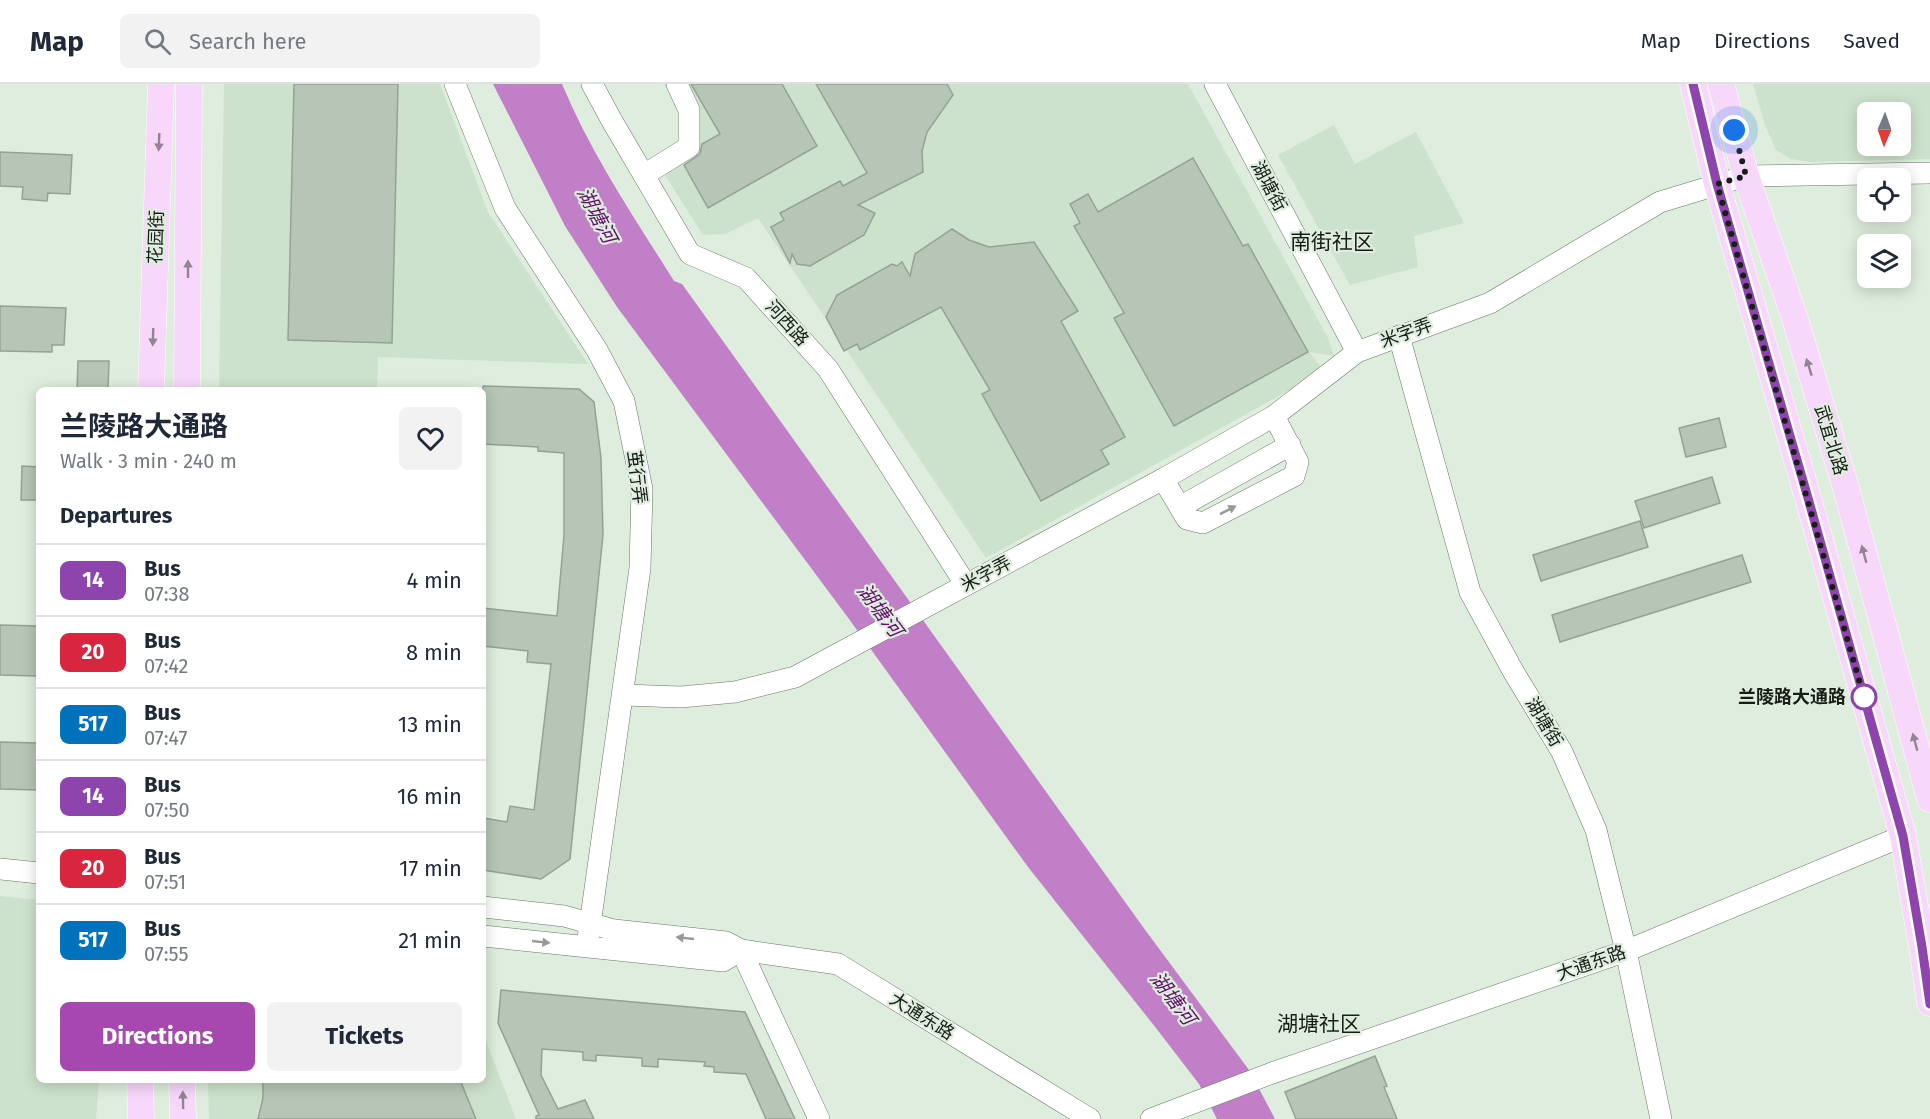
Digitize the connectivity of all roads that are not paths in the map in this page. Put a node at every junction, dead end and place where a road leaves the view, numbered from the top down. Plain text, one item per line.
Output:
1 (161, 84) edge
2 (189, 84) edge
3 (455, 84) edge
4 (592, 84) edge
5 (677, 84) edge
6 (1215, 84) edge
7 (1693, 84) edge
8 (1722, 84) edge
9 (1930, 173) edge
10 (644, 175) junction
11 (1746, 176) junction
12 (1717, 184) junction
13 (1399, 336) junction
14 (1357, 352) junction
15 (151, 387) edge
16 (187, 387) edge
17 (1274, 416) junction
18 (1290, 446) junction
19 (1163, 479) junction
20 (1180, 507) junction
21 (966, 585) junction
22 (623, 695) junction
23 (1930, 799) edge
24 (1903, 836) junction
25 (0, 869) edge
26 (36, 873) edge
27 (486, 907) edge
28 (590, 923) junction
29 (486, 936) edge
30 (588, 946) junction
31 (741, 950) junction
32 (1626, 951) junction
33 (1930, 1004) edge
34 (140, 1083) edge
35 (182, 1083) edge
36 (141, 1119) edge
37 (183, 1119) edge
38 (819, 1119) edge
39 (1090, 1119) edge
40 (1151, 1119) edge
41 (1661, 1119) edge

1 -> 15 main road, 花园街
16 -> 2 main road, 花园街
3 - 22 street, 茧行弄
4 - 10 street, 河西路
5 - 10 street
6 - 14 street, 湖塘街
7 - 12 main road, 武宜北路
8 - 11 main road, 武宜北路
9 - 11 street, 米字弄
10 - 21 street, 河西路
11 - 12 street, 米字弄
23 -> 11 main road, 武宜北路
12 - 13 street, 米字弄
12 - 24 main road, 武宜北路
13 - 14 street, 米字弄
13 - 32 street, 湖塘街
14 - 17 street, 米字弄
17 - 18 street
17 - 19 street, 米字弄
18 - 20 street
20 -> 18 street
19 - 20 street
19 - 21 street, 米字弄
21 - 22 street, 米字弄
22 - 28 street, 茧行弄
24 - 32 street, 大通东路
24 - 33 main road, 武宜北路
25 - 26 street
27 - 28 street, 大通东路
28 - 30 street, 茧行弄
31 -> 28 street, 大通东路
29 -> 30 street, 大通东路
30 - 31 street, 大通东路
31 - 38 street
31 - 39 street, 大通东路
32 - 40 street, 大通东路
32 - 41 street, 湖塘街
34 - 36 main road
37 -> 35 main road

